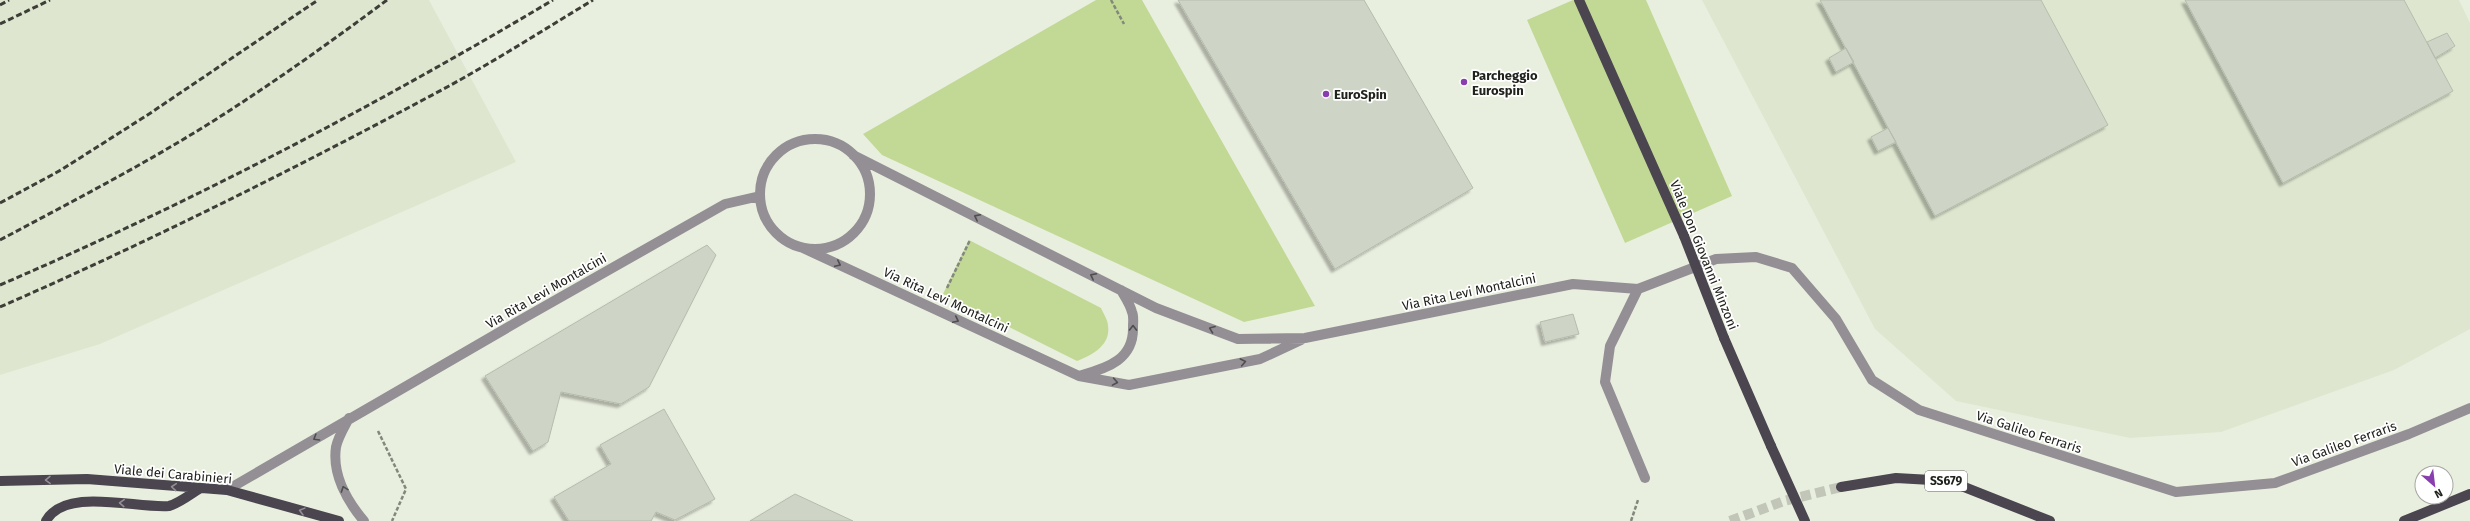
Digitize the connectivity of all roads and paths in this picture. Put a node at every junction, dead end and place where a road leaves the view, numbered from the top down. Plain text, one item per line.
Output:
1 (1111, 0) edge
2 (1579, 0) edge
3 (1124, 24) dead end
4 (854, 155) junction
5 (760, 196) junction
6 (980, 219) junction
7 (803, 248) junction
8 (1638, 289) junction
9 (1121, 290) junction
10 (936, 310) junction
11 (1305, 338) junction
12 (1078, 376) junction
13 (2470, 408) edge
14 (367, 409) junction
15 (350, 418) junction
16 (1645, 478) dead end
17 (0, 481) edge
18 (1841, 487) tunnel mouth
19 (199, 489) junction
20 (227, 490) junction
21 (2470, 494) edge
22 (2047, 520) edge
23 (46, 521) edge
24 (339, 521) edge
25 (364, 521) edge
26 (392, 521) edge
27 (1804, 521) edge
28 (2404, 521) edge

1 - 3 path
2 - 27 main road, Viale Don Giovanni Minzoni, bridge
4 - 5 street, Via Rita Levi Montalcini
6 -> 4 street, Via Rita Levi Montalcini
4 - 7 street, Via Rita Levi Montalcini
5 - 7 street, Via Rita Levi Montalcini
5 - 14 street, Via Rita Levi Montalcini
9 -> 6 street, Via Rita Levi Montalcini
6 - 10 path
7 -> 10 street, Via Rita Levi Montalcini
8 - 11 street, Via Rita Levi Montalcini
8 - 13 street, Via Galileo Ferraris
8 - 16 street
11 -> 9 street, Via Rita Levi Montalcini
12 -> 9 street
10 -> 12 street, Via Rita Levi Montalcini
12 -> 11 street, Via Rita Levi Montalcini
14 - 15 street, Via Rita Levi Montalcini
14 - 26 path
15 -> 20 street, Via Rita Levi Montalcini
25 -> 15 street
19 -> 17 main road, Viale dei Carabinieri
18 - 22 main road, SS679
19 - 20 main road, Viale dei Carabinieri
19 -> 23 main road
24 -> 20 main road, Viale dei Carabinieri
21 - 28 main road

